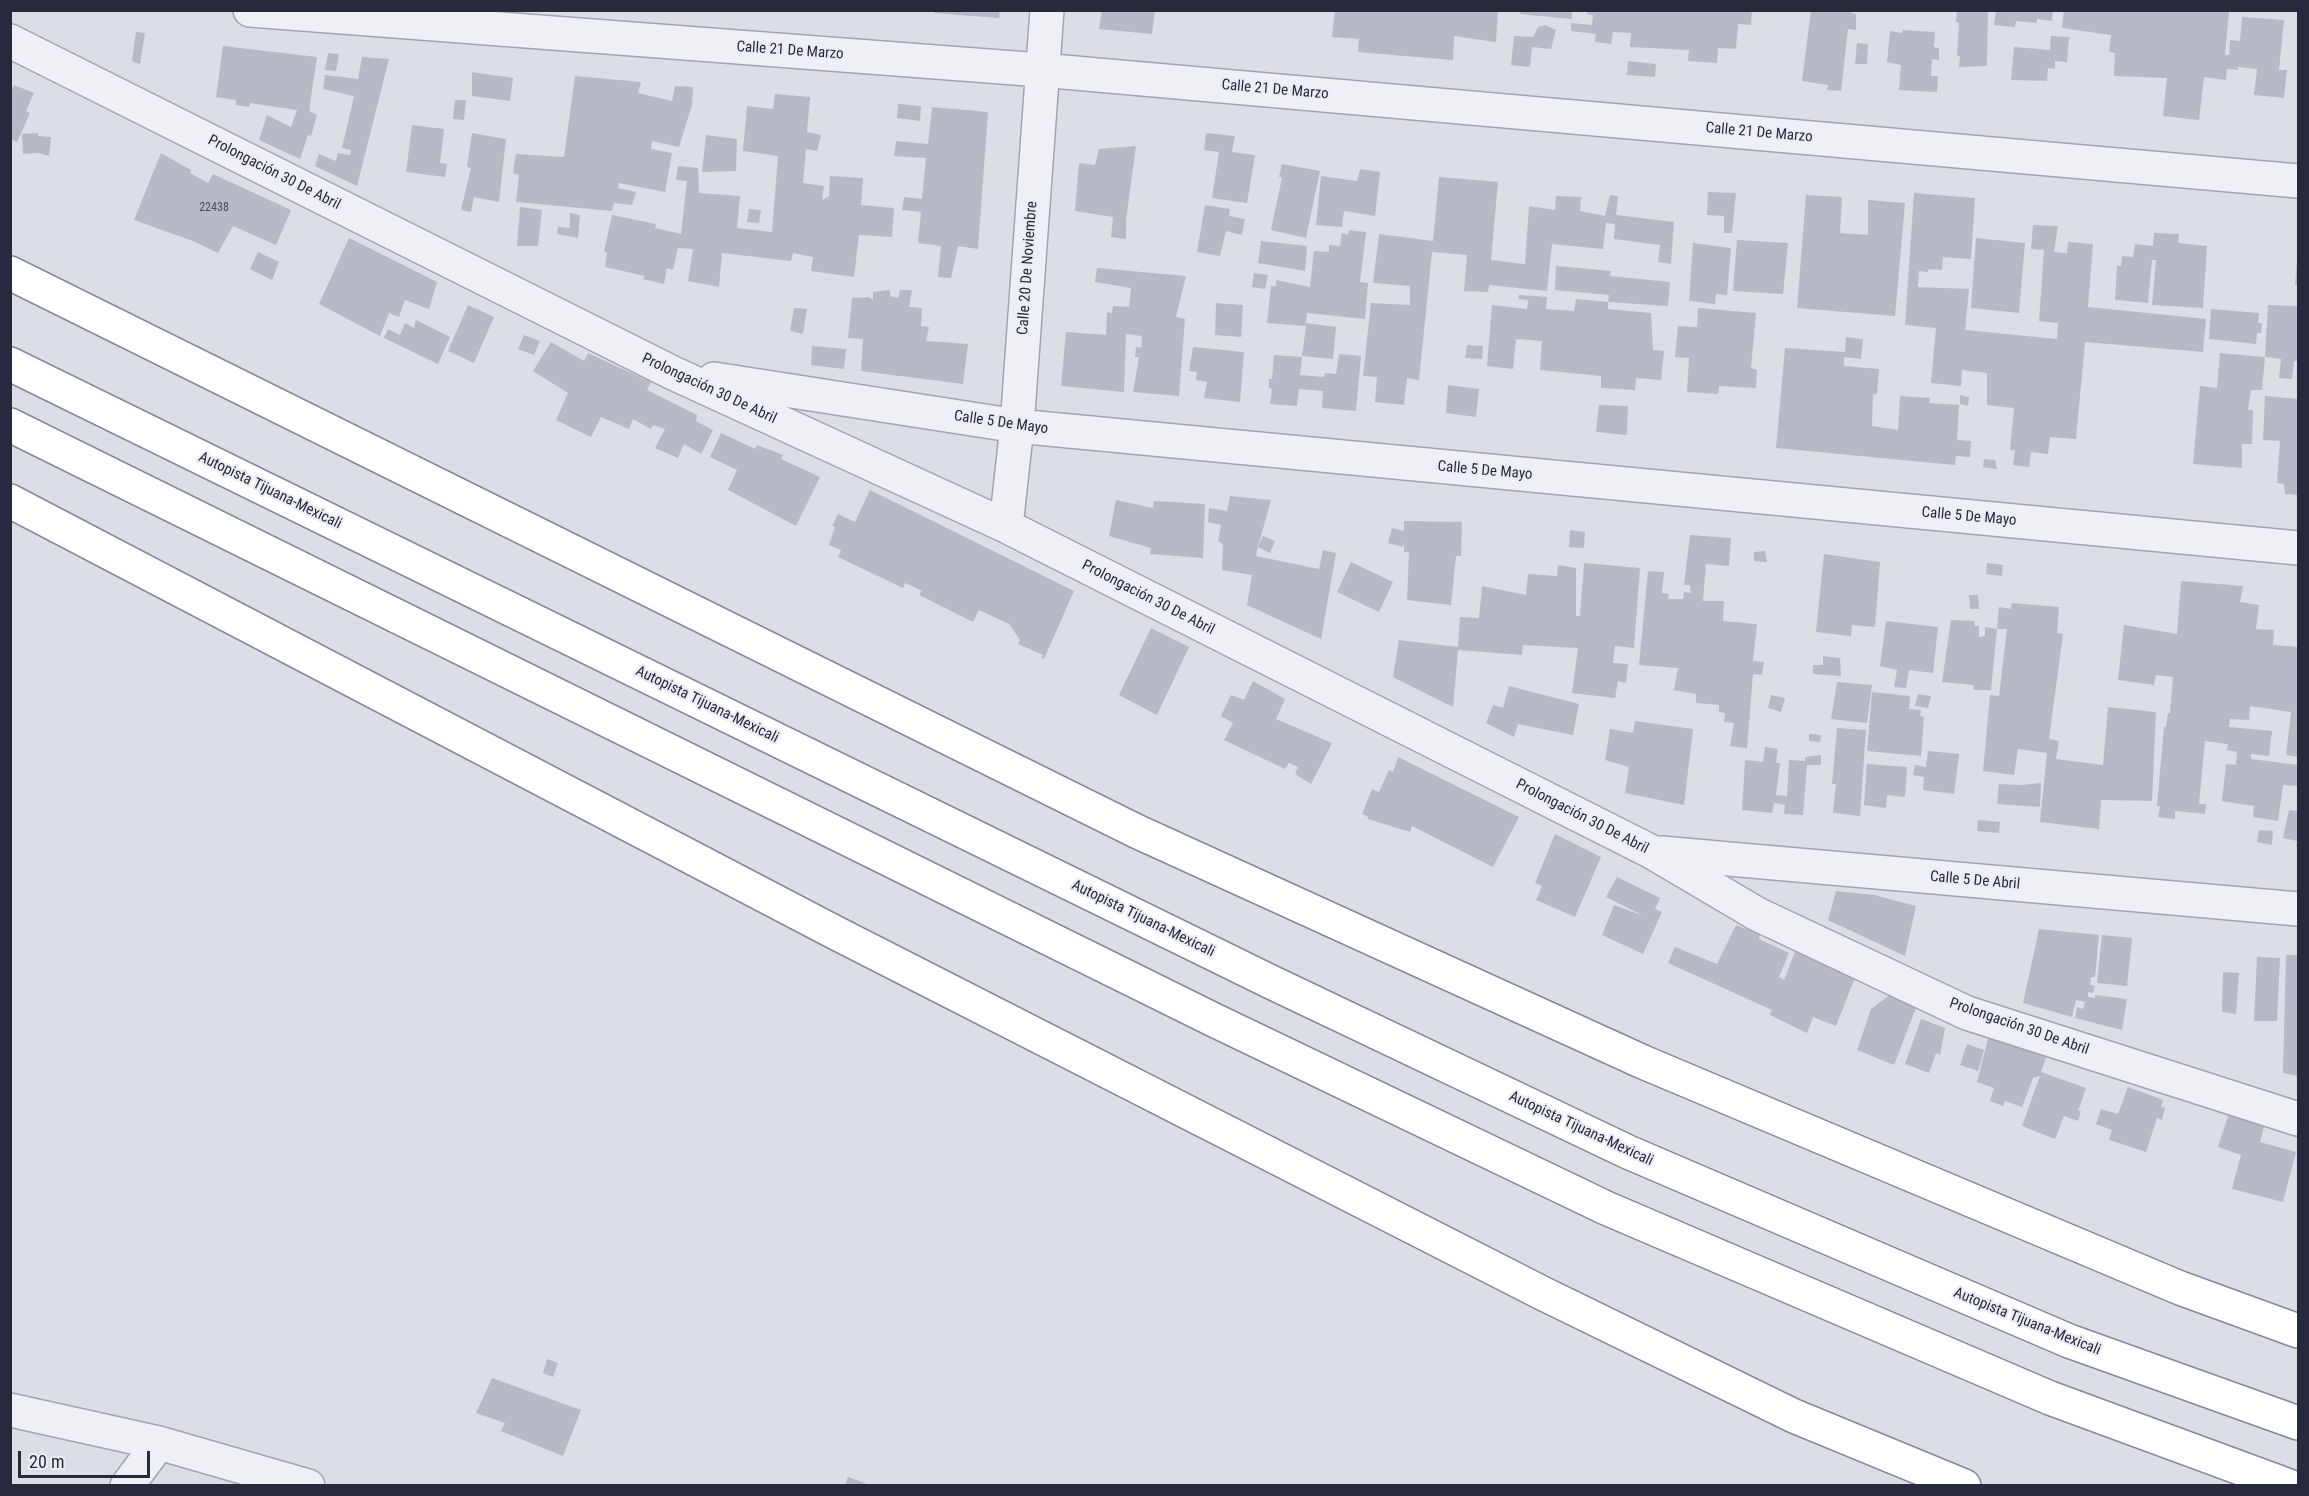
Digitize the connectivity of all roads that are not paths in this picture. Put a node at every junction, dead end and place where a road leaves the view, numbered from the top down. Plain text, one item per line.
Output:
1 (250, 10) edge
2 (1047, 10) edge
3 (10, 40) edge
4 (1041, 70) junction
5 (2298, 181) edge
6 (10, 273) edge
7 (10, 364) edge
8 (674, 373) junction
9 (10, 425) edge
10 (1017, 426) junction
11 (10, 501) edge
12 (1006, 526) junction
13 (2298, 548) edge
14 (1652, 852) junction
15 (2298, 909) edge
16 (2298, 1119) edge
17 (2298, 1332) edge
18 (10, 1410) edge
19 (2298, 1423) edge
20 (159, 1443) junction
21 (127, 1485) edge
22 (308, 1485) edge
23 (1964, 1485) edge
24 (2289, 1485) edge

1 - 4 street, Calle 21 De Marzo
2 - 4 street, Calle 20 De Noviembre
3 - 8 street, Prolongación 30 De Abril
4 - 5 street, Calle 21 De Marzo
4 - 10 street, Calle 20 De Noviembre
6 - 17 highway
7 - 19 highway, Autopista Tijuana-Mexicali
8 - 10 street, Calle 5 De Mayo
8 - 12 street, Prolongación 30 De Abril
9 - 24 highway
10 - 12 street, Calle 20 De Noviembre
10 - 13 street, Calle 5 De Mayo
11 - 23 highway
12 - 14 street, Prolongación 30 De Abril
14 - 15 street, Calle 5 De Abril
14 - 16 street, Prolongación 30 De Abril
18 - 20 street
20 - 21 street
20 - 22 street

